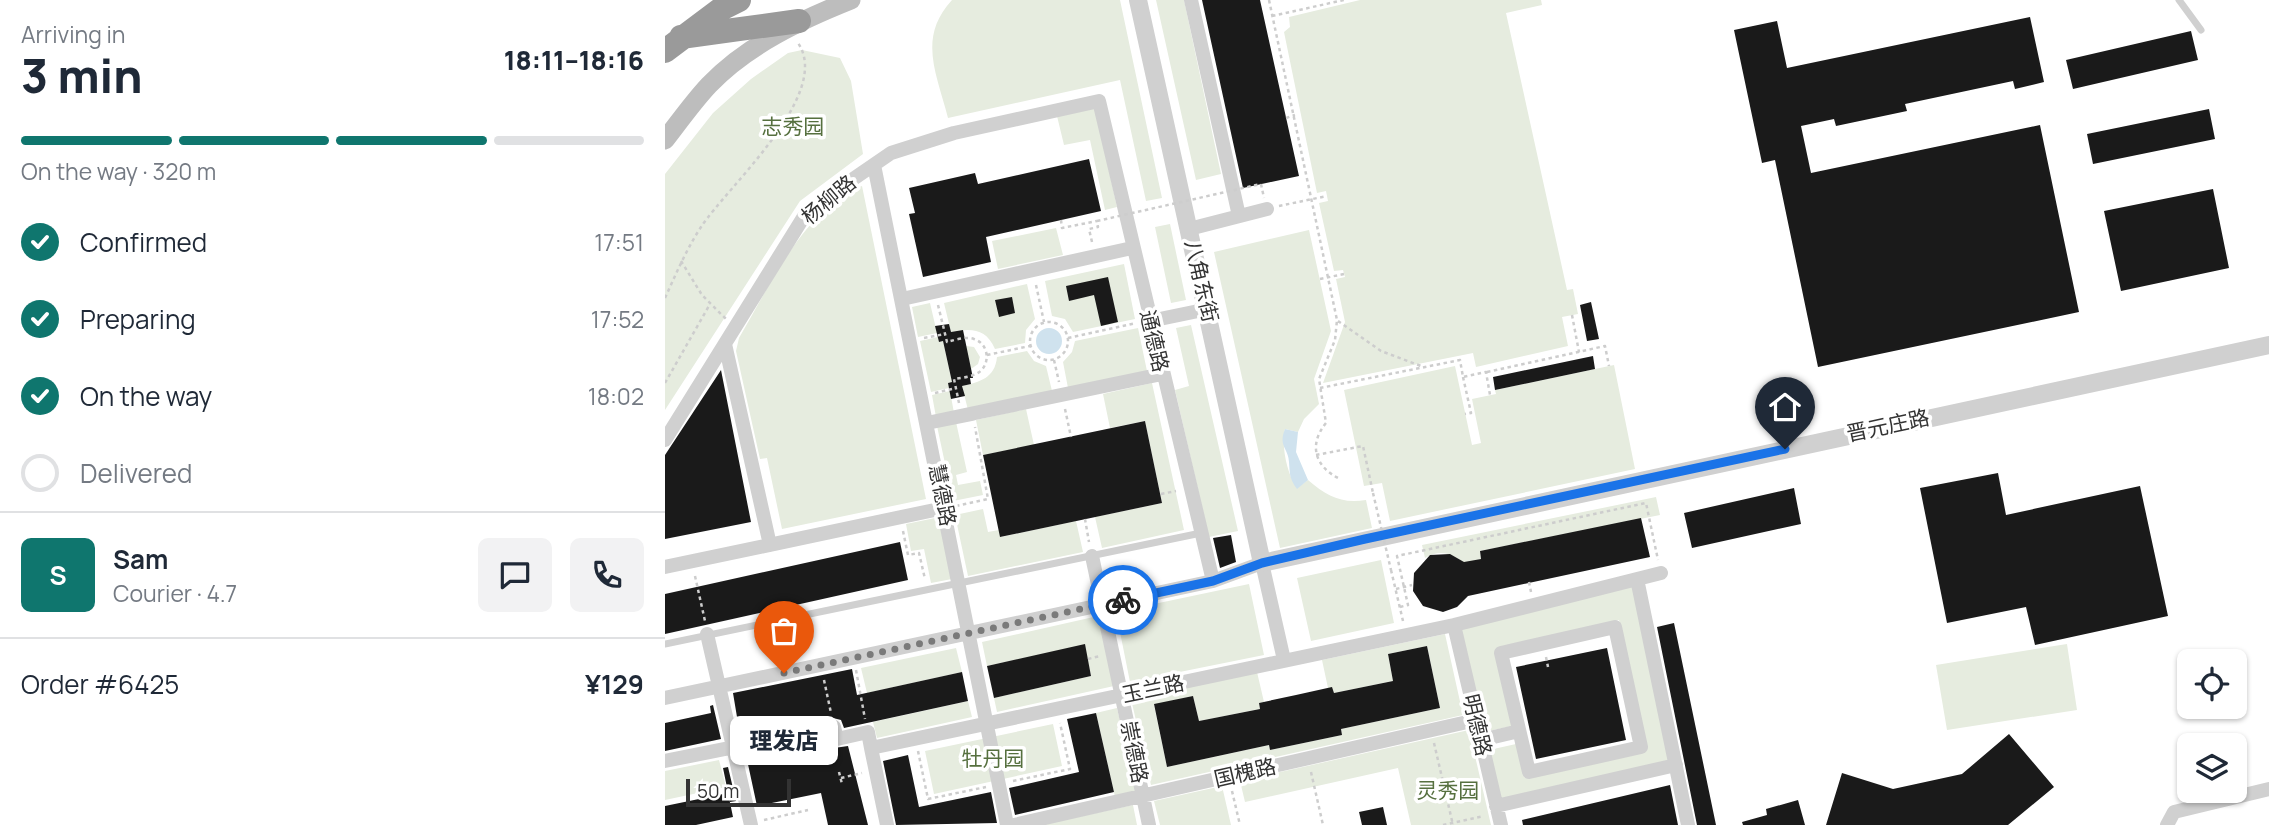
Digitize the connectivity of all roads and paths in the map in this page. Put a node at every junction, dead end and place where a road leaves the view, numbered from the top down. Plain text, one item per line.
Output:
1 (739, 0) edge
2 (851, 0) edge
3 (1138, 0) edge
4 (1191, 0) edge
5 (1269, 0) edge
6 (1344, 0) edge
7 (2179, 0) edge
8 (1272, 16) junction
9 (793, 25) junction
10 (2201, 30) dead end
11 (673, 44) edge
12 (1099, 101) joint
13 (1295, 115) junction
14 (1286, 118) dead end
15 (665, 140) edge
16 (874, 165) junction
17 (1261, 184) dead end
18 (1327, 196) dead end
19 (1312, 199) junction
20 (1267, 209) joint
21 (1239, 216) junction
22 (1061, 220) dead end
23 (1097, 221) junction
24 (1089, 229) dead end
25 (1189, 229) junction
26 (1132, 248) junction
27 (681, 261) junction
28 (1033, 270) junction
29 (1345, 274) dead end
30 (1328, 277) junction
31 (1320, 279) dead end
32 (935, 292) junction
33 (665, 299) edge
34 (902, 299) junction
35 (710, 304) junction
36 (1207, 309) junction
37 (1572, 315) dead end
38 (1337, 320) junction
39 (1150, 321) junction
40 (1044, 322) junction
41 (735, 327) junction
42 (945, 334) junction
43 (1068, 338) junction
44 (910, 341) junction
45 (725, 344) junction
46 (2269, 345) edge
47 (1030, 346) junction
48 (1579, 352) junction
49 (987, 355) junction
50 (1609, 366) dead end
51 (1424, 367) junction
52 (1486, 372) junction
53 (1162, 374) junction
54 (1463, 377) junction
55 (665, 383) edge
56 (956, 388) junction
57 (1321, 388) junction
58 (1490, 395) dead end
59 (922, 396) junction
60 (1465, 414) dead end
61 (967, 415) junction
62 (927, 423) junction
63 (665, 440) edge
64 (1316, 455) junction
65 (1340, 479) dead end
66 (1190, 488) junction
67 (1161, 494) dead end
68 (944, 508) junction
69 (900, 518) junction
70 (1084, 519) dead end
71 (1201, 533) junction
72 (769, 545) junction
73 (1092, 556) junction
74 (692, 561) junction
75 (1262, 563) junction
76 (665, 567) edge
77 (1661, 573) joint
78 (1637, 579) junction
79 (1213, 581) junction
80 (1529, 582) dead end
81 (959, 583) junction
82 (1412, 584) dead end
83 (1404, 587) junction
84 (927, 589) junction
85 (1395, 589) junction
86 (1534, 604) junction
87 (1103, 605) junction
88 (1400, 607) junction
89 (1454, 625) junction
90 (707, 634) junction
91 (968, 634) junction
92 (1406, 634) junction
93 (665, 644) edge
94 (1543, 644) junction
95 (853, 659) junction
96 (1284, 660) junction
97 (1548, 667) dead end
98 (824, 680) dead end
99 (719, 687) junction
100 (1123, 695) junction
101 (665, 698) edge
102 (870, 706) dead end
103 (863, 708) junction
104 (1058, 709) junction
105 (1476, 720) junction
106 (986, 724) junction
107 (834, 727) junction
108 (1431, 730) junction
109 (1519, 731) junction
110 (868, 732) junction
111 (915, 739) junction
112 (1481, 740) junction
113 (733, 747) junction
114 (871, 748) junction
115 (1308, 758) junction
116 (665, 761) edge
117 (1676, 765) junction
118 (876, 770) junction
119 (839, 772) dead end
120 (1229, 776) junction
121 (841, 778) junction
122 (842, 784) dead end
123 (999, 784) junction
124 (2269, 789) edge
125 (1143, 796) junction
126 (808, 810) dead end
127 (1498, 815) edge
128 (748, 824) edge
129 (1453, 824) edge
130 (887, 825) edge
131 (1007, 825) edge
132 (1014, 825) edge
133 (1149, 825) edge
134 (1240, 825) edge
135 (1323, 825) edge
136 (1443, 825) edge
137 (1688, 825) edge
138 (2167, 825) edge

1 - 11 highway
2 - 9 main road
3 - 25 street, 八角东街
4 - 21 street
5 - 8 path
6 - 8 path
7 - 10 lane
8 - 13 path
9 - 11 highway
9 - 15 main road
9 - 27 path
12 - 16 street, 杨柳路
12 - 26 street, 通德路
13 - 14 path
13 - 19 path
16 - 34 street, 慧德路
16 - 41 street, 杨柳路
17 - 23 path, bridge
18 - 19 path
19 - 20 path
19 - 30 path
20 - 21 street
21 - 25 street
22 - 23 path
23 - 24 path
25 - 36 street, 八角东街
26 - 28 street
26 - 39 street, 通德路
27 - 33 path
27 - 35 path
28 - 32 street
28 - 40 path
29 - 30 path
30 - 31 path
30 - 38 path
32 - 34 street
32 - 42 path
34 - 44 street, 慧德路
35 - 41 path
35 - 55 path
36 - 39 street
36 - 75 street, 八角东街
37 - 48 path
38 - 51 path
38 - 57 path
39 - 43 path
39 - 53 street, 通德路
40 - 43 path
40 - 47 path
41 - 45 street, 杨柳路
42 - 44 path
42 - 49 path
43 - 47 path
44 - 59 street, 慧德路
45 - 63 street, 杨柳路
45 - 72 street
46 - 75 street, 晋元庄路
47 - 49 path
48 - 50 path
48 - 52 path
49 - 56 path
51 - 54 path
51 - 57 path
52 - 54 path
52 - 58 path
53 - 61 street
53 - 66 street, 通德路
54 - 60 path
56 - 59 path
56 - 61 path
57 - 64 path
59 - 62 street, 慧德路
61 - 62 street
61 - 68 path
62 - 68 street, 慧德路
64 - 65 path
64 - 85 path, bridge
66 - 67 path
66 - 71 street, 通德路
68 - 69 street
68 - 81 street, 慧德路
69 - 72 street
69 - 84 path
70 - 73 path
71 - 73 lane
71 - 79 street, 通德路
72 - 74 street
73 - 81 lane
73 - 87 street, 崇德路
74 - 76 street
74 - 90 path
75 - 79 street
75 - 96 street
77 - 78 street, 玉兰路
77 - 83 path
78 - 86 street, 玉兰路
78 - 117 street
79 - 87 street
80 - 86 path
81 - 84 lane
81 - 91 street, 慧德路
82 - 83 path
83 - 85 path
83 - 88 path
84 - 90 lane
85 - 88 path
86 - 89 street, 玉兰路
87 - 91 street
87 - 100 street, 崇德路
88 - 92 path
89 - 92 street, 玉兰路
89 - 105 street, 明德路
90 - 93 lane
90 - 99 street
91 - 95 street
91 - 106 street, 慧德路
92 - 96 street, 玉兰路
94 - 97 path
94 - 109 street
94 - 109 street
95 - 99 street
95 - 103 path
96 - 100 street, 玉兰路
98 - 107 path
99 - 101 street
99 - 113 street
100 - 104 street, 玉兰路
100 - 125 street, 崇德路
102 - 103 path
103 - 110 path
104 - 106 street, 玉兰路
104 - 123 path
105 - 108 street, 国槐路
105 - 112 street, 明德路
106 - 111 street, 玉兰路
106 - 123 street, 慧德路
107 - 110 street
107 - 113 street
108 - 115 street, 国槐路
108 - 129 path
109 - 112 street
110 - 114 street
111 - 114 street, 玉兰路
111 - 123 path
112 - 127 street, 明德路
113 - 116 street
113 - 128 street
114 - 118 street
115 - 120 street, 国槐路
115 - 135 path
117 - 127 street
117 - 137 street
118 - 121 path
118 - 130 street
119 - 121 path
120 - 125 street, 国槐路
120 - 134 path
121 - 122 path
123 - 131 street, 慧德路
124 - 138 street
125 - 132 street, 国槐路
125 - 133 street, 崇德路
126 - 128 path
127 - 129 path
129 - 136 path

